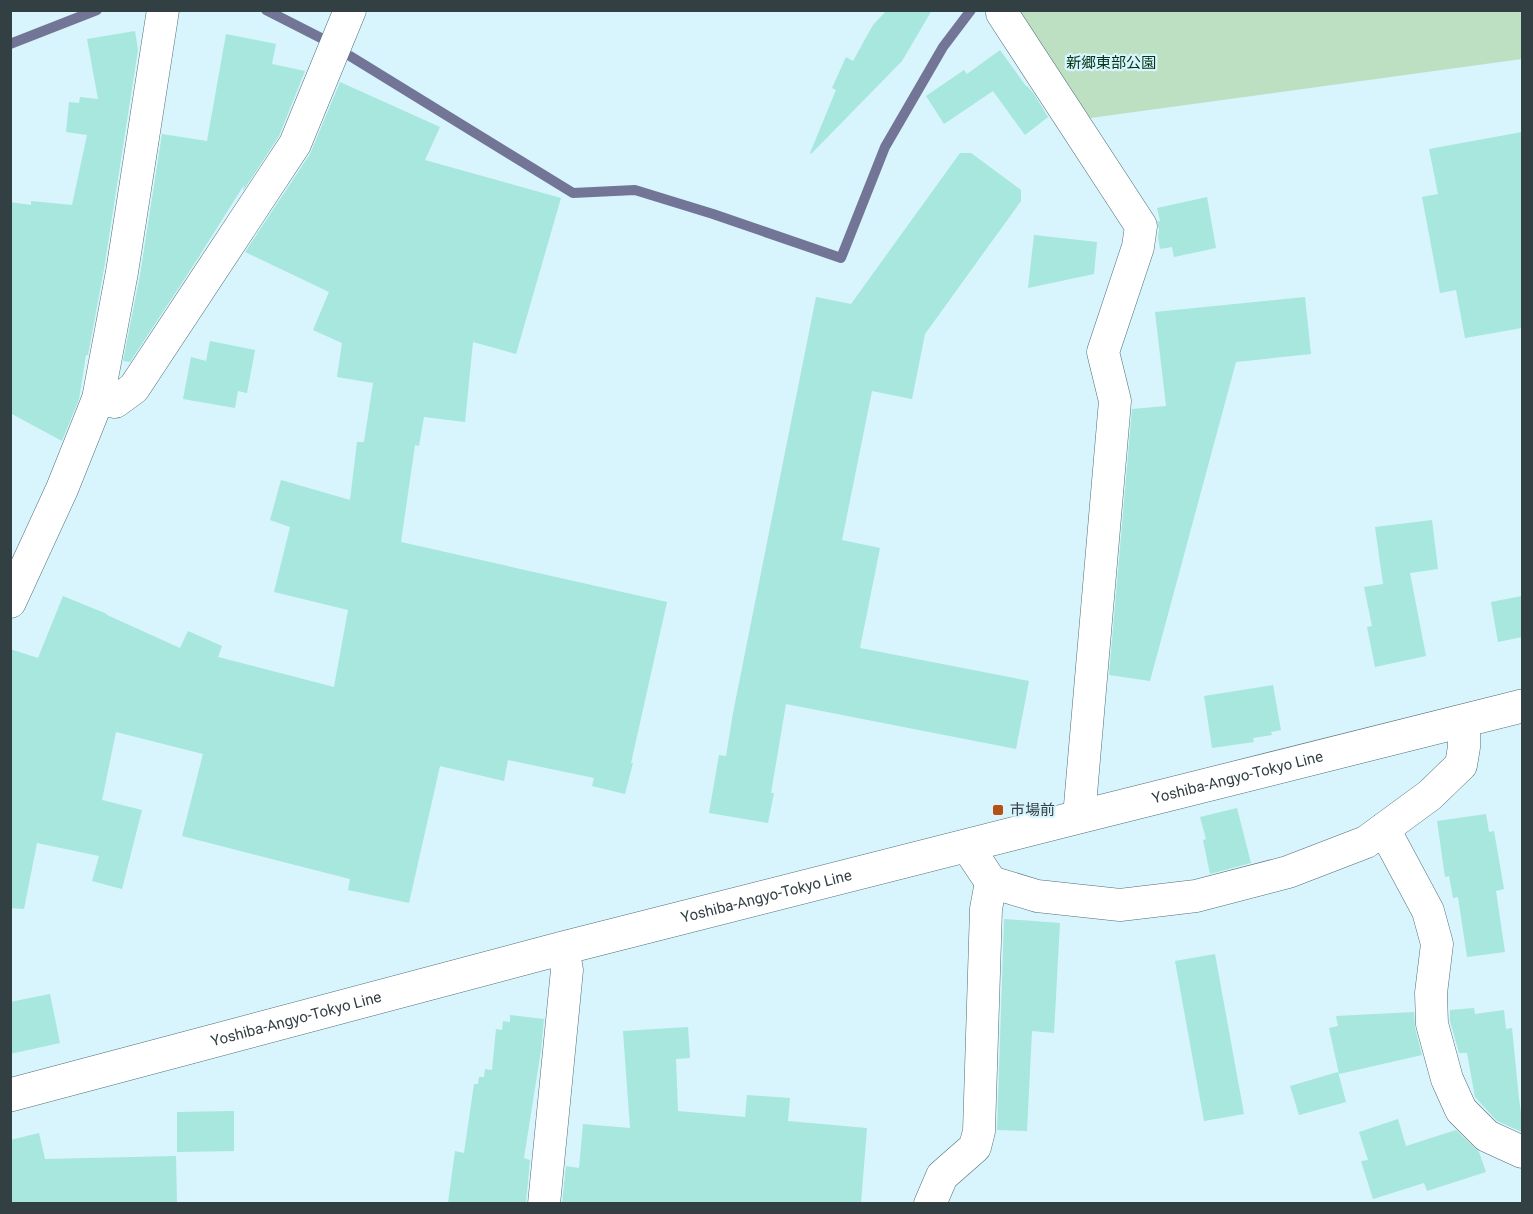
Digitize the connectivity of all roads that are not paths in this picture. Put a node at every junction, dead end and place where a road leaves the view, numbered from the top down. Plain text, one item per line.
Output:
1 (163, 10) edge
2 (350, 10) edge
3 (1002, 13) dead end
4 (98, 399) junction
5 (10, 602) edge
6 (1522, 706) edge
7 (1464, 721) junction
8 (1079, 817) junction
9 (1384, 829) junction
10 (967, 846) junction
11 (991, 882) junction
12 (563, 948) junction
13 (10, 1095) edge
14 (1522, 1152) edge
15 (544, 1203) edge
16 (930, 1203) edge

1 - 4 street
2 - 4 street
3 - 8 street
4 - 5 street
6 - 7 main road, Yoshiba-Angyo-Tokyo Line
7 - 8 main road, Yoshiba-Angyo-Tokyo Line
7 - 9 street
8 - 10 main road, Yoshiba-Angyo-Tokyo Line
9 - 11 street
9 - 14 street
10 - 11 street
10 - 12 main road, Yoshiba-Angyo-Tokyo Line
11 - 16 street
12 - 13 main road, Yoshiba-Angyo-Tokyo Line
12 - 15 street

